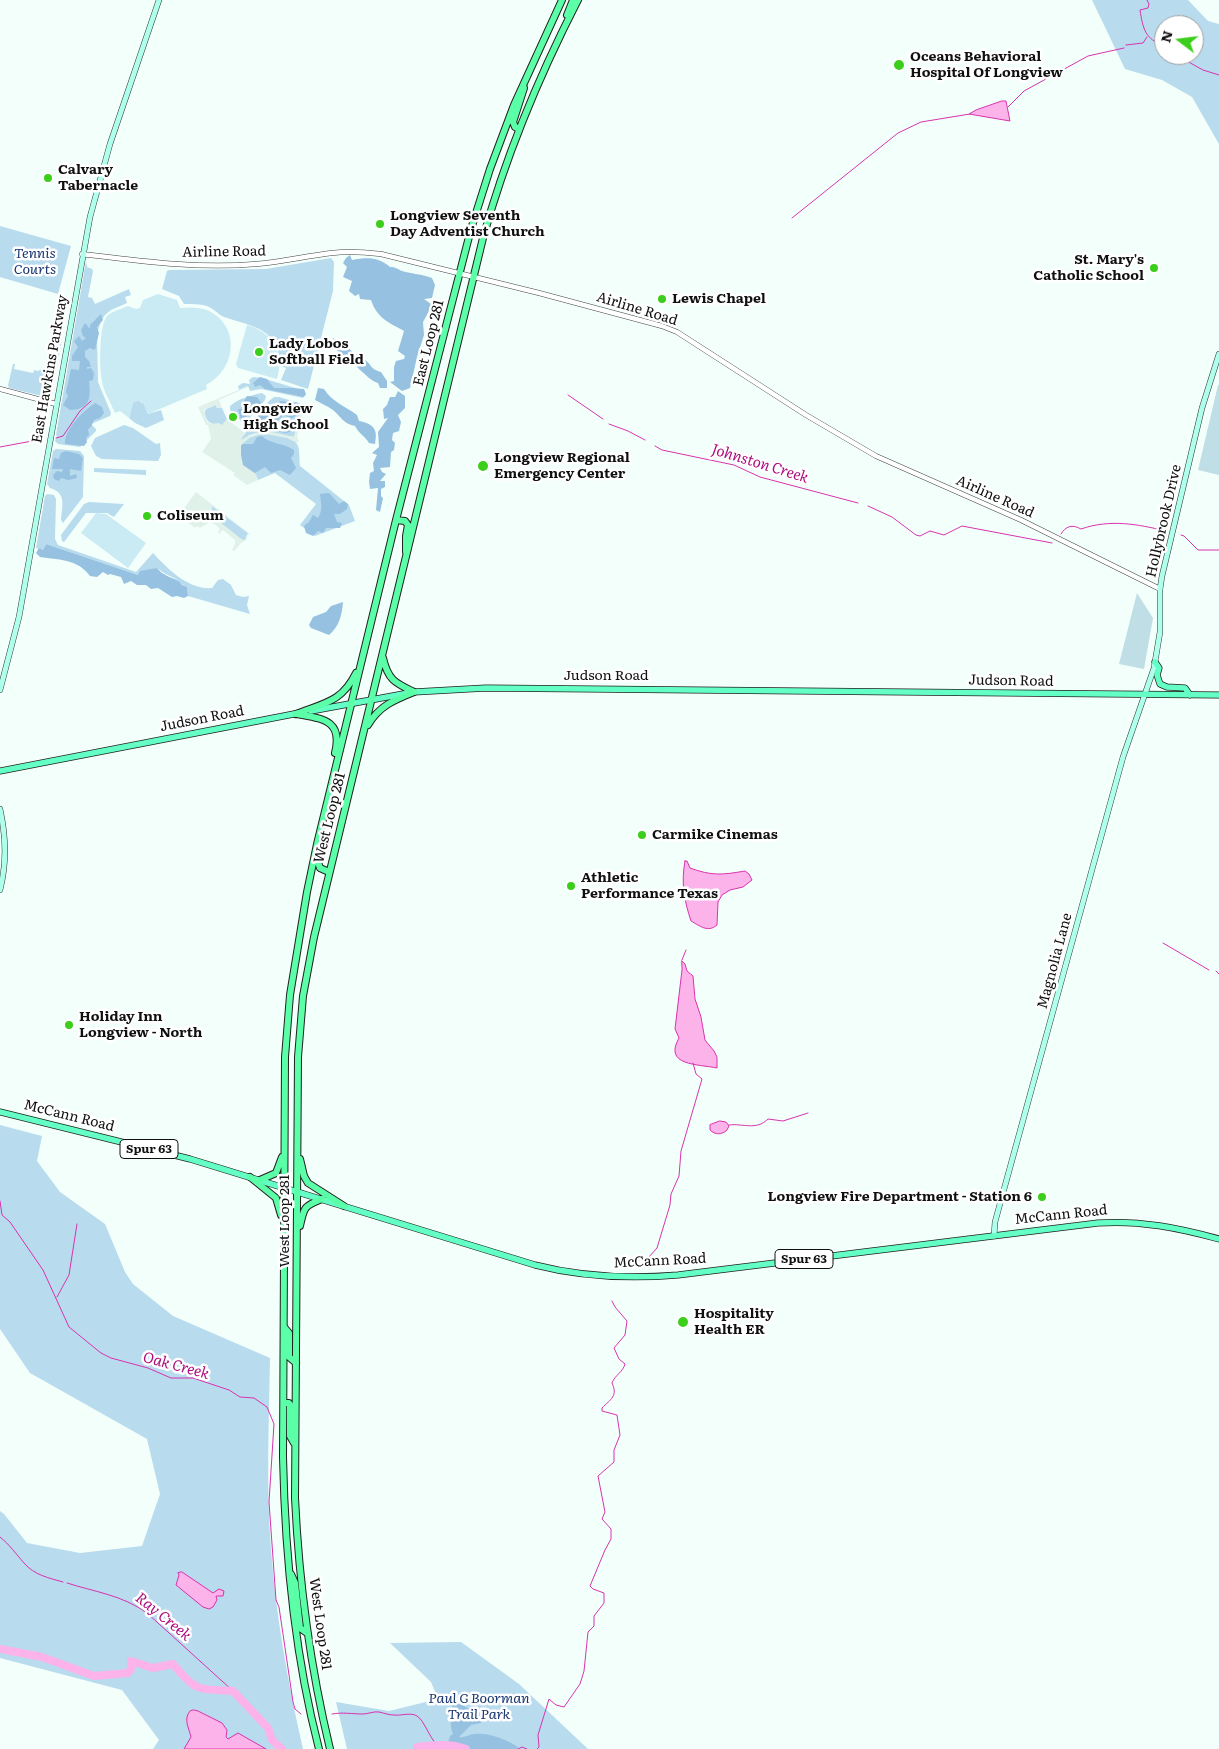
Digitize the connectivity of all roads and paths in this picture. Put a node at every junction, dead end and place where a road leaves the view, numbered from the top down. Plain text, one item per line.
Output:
1 (159, 0) edge
2 (562, 0) edge
3 (573, 0) edge
4 (578, 0) edge
5 (560, 35) junction
6 (527, 72) junction
7 (519, 129) junction
8 (82, 254) junction
9 (459, 273) junction
10 (473, 276) junction
11 (1219, 354) edge
12 (0, 388) edge
13 (56, 404) junction
14 (396, 520) junction
15 (406, 561) junction
16 (1160, 589) junction
17 (383, 657) junction
18 (362, 660) junction
19 (1155, 662) junction
20 (0, 690) edge
21 (414, 692) junction
22 (1146, 694) junction
23 (1190, 695) junction
24 (1219, 695) edge
25 (372, 699) junction
26 (352, 703) junction
27 (296, 714) junction
28 (364, 733) junction
29 (0, 771) edge
30 (335, 772) junction
31 (0, 809) edge
32 (316, 850) junction
33 (330, 872) junction
34 (0, 890) edge
35 (0, 1112) edge
36 (284, 1144) junction
37 (298, 1145) junction
38 (250, 1177) junction
39 (260, 1180) junction
40 (284, 1188) junction
41 (297, 1192) junction
42 (322, 1199) junction
43 (344, 1206) junction
44 (284, 1226) junction
45 (994, 1236) junction
46 (1219, 1239) edge
47 (298, 1242) junction
48 (284, 1327) junction
49 (296, 1363) junction
50 (284, 1403) junction
51 (295, 1444) junction
52 (288, 1566) junction
53 (307, 1633) junction
54 (319, 1749) edge
55 (330, 1749) edge

1 - 8 main road, East Hawkins Parkway
2 - 6 highway, East Loop 281
3 - 5 highway
4 - 5 highway, East Loop 281
5 - 7 highway, East Loop 281
6 - 7 highway
6 - 9 highway, East Loop 281
7 - 10 highway, East Loop 281
8 - 9 street, Airline Road
8 - 13 main road, East Hawkins Parkway
9 - 10 street, Airline Road
9 - 14 highway, East Loop 281
10 - 15 highway, East Loop 281
10 - 16 street, Airline Road
11 - 16 main road, Hollybrook Drive
12 - 13 street
13 - 20 main road, East Hawkins Parkway
14 - 15 highway
14 - 18 highway, East Loop 281
15 - 17 highway, East Loop 281
16 - 19 main road, Hollybrook Drive
17 - 21 highway
17 - 25 highway, East Loop 281
18 - 26 highway, East Loop 281
18 - 27 highway
19 - 22 main road, Hollybrook Drive
19 - 23 main road
21 - 22 main road, Judson Road
21 - 25 main road, Judson Road
21 - 28 highway
22 - 23 main road, Judson Road
22 - 45 main road, Magnolia Lane
23 - 24 main road, Judson Road
25 - 26 main road, Judson Road
25 - 28 highway, West Loop 281
26 - 27 main road, Judson Road
26 - 30 highway, West Loop 281
27 - 29 main road, Judson Road
27 - 30 highway
28 - 33 highway, West Loop 281
30 - 32 highway, West Loop 281
31 - 34 main road
32 - 33 highway
32 - 36 highway, West Loop 281
33 - 37 highway, West Loop 281
35 - 38 main road, McCann Road / Spur 63
36 - 39 highway
36 - 40 highway, West Loop 281
37 - 41 highway, West Loop 281
37 - 43 highway
38 - 39 main road, McCann Road / Spur 63
38 - 44 highway
39 - 40 main road, McCann Road / Spur 63
40 - 41 main road, McCann Road / Spur 63
40 - 44 highway, West Loop 281
41 - 42 main road, McCann Road / Spur 63
41 - 47 highway, West Loop 281
42 - 43 main road, McCann Road / Spur 63
42 - 47 highway
43 - 45 main road, McCann Road / Spur 63
44 - 48 highway, West Loop 281
45 - 46 main road, McCann Road / Spur 63
47 - 49 highway, West Loop 281
48 - 49 highway
48 - 50 highway, West Loop 281
49 - 51 highway, West Loop 281
50 - 51 highway
50 - 52 highway, West Loop 281
51 - 53 highway, West Loop 281
52 - 53 highway
52 - 54 highway, West Loop 281
53 - 55 highway, West Loop 281

